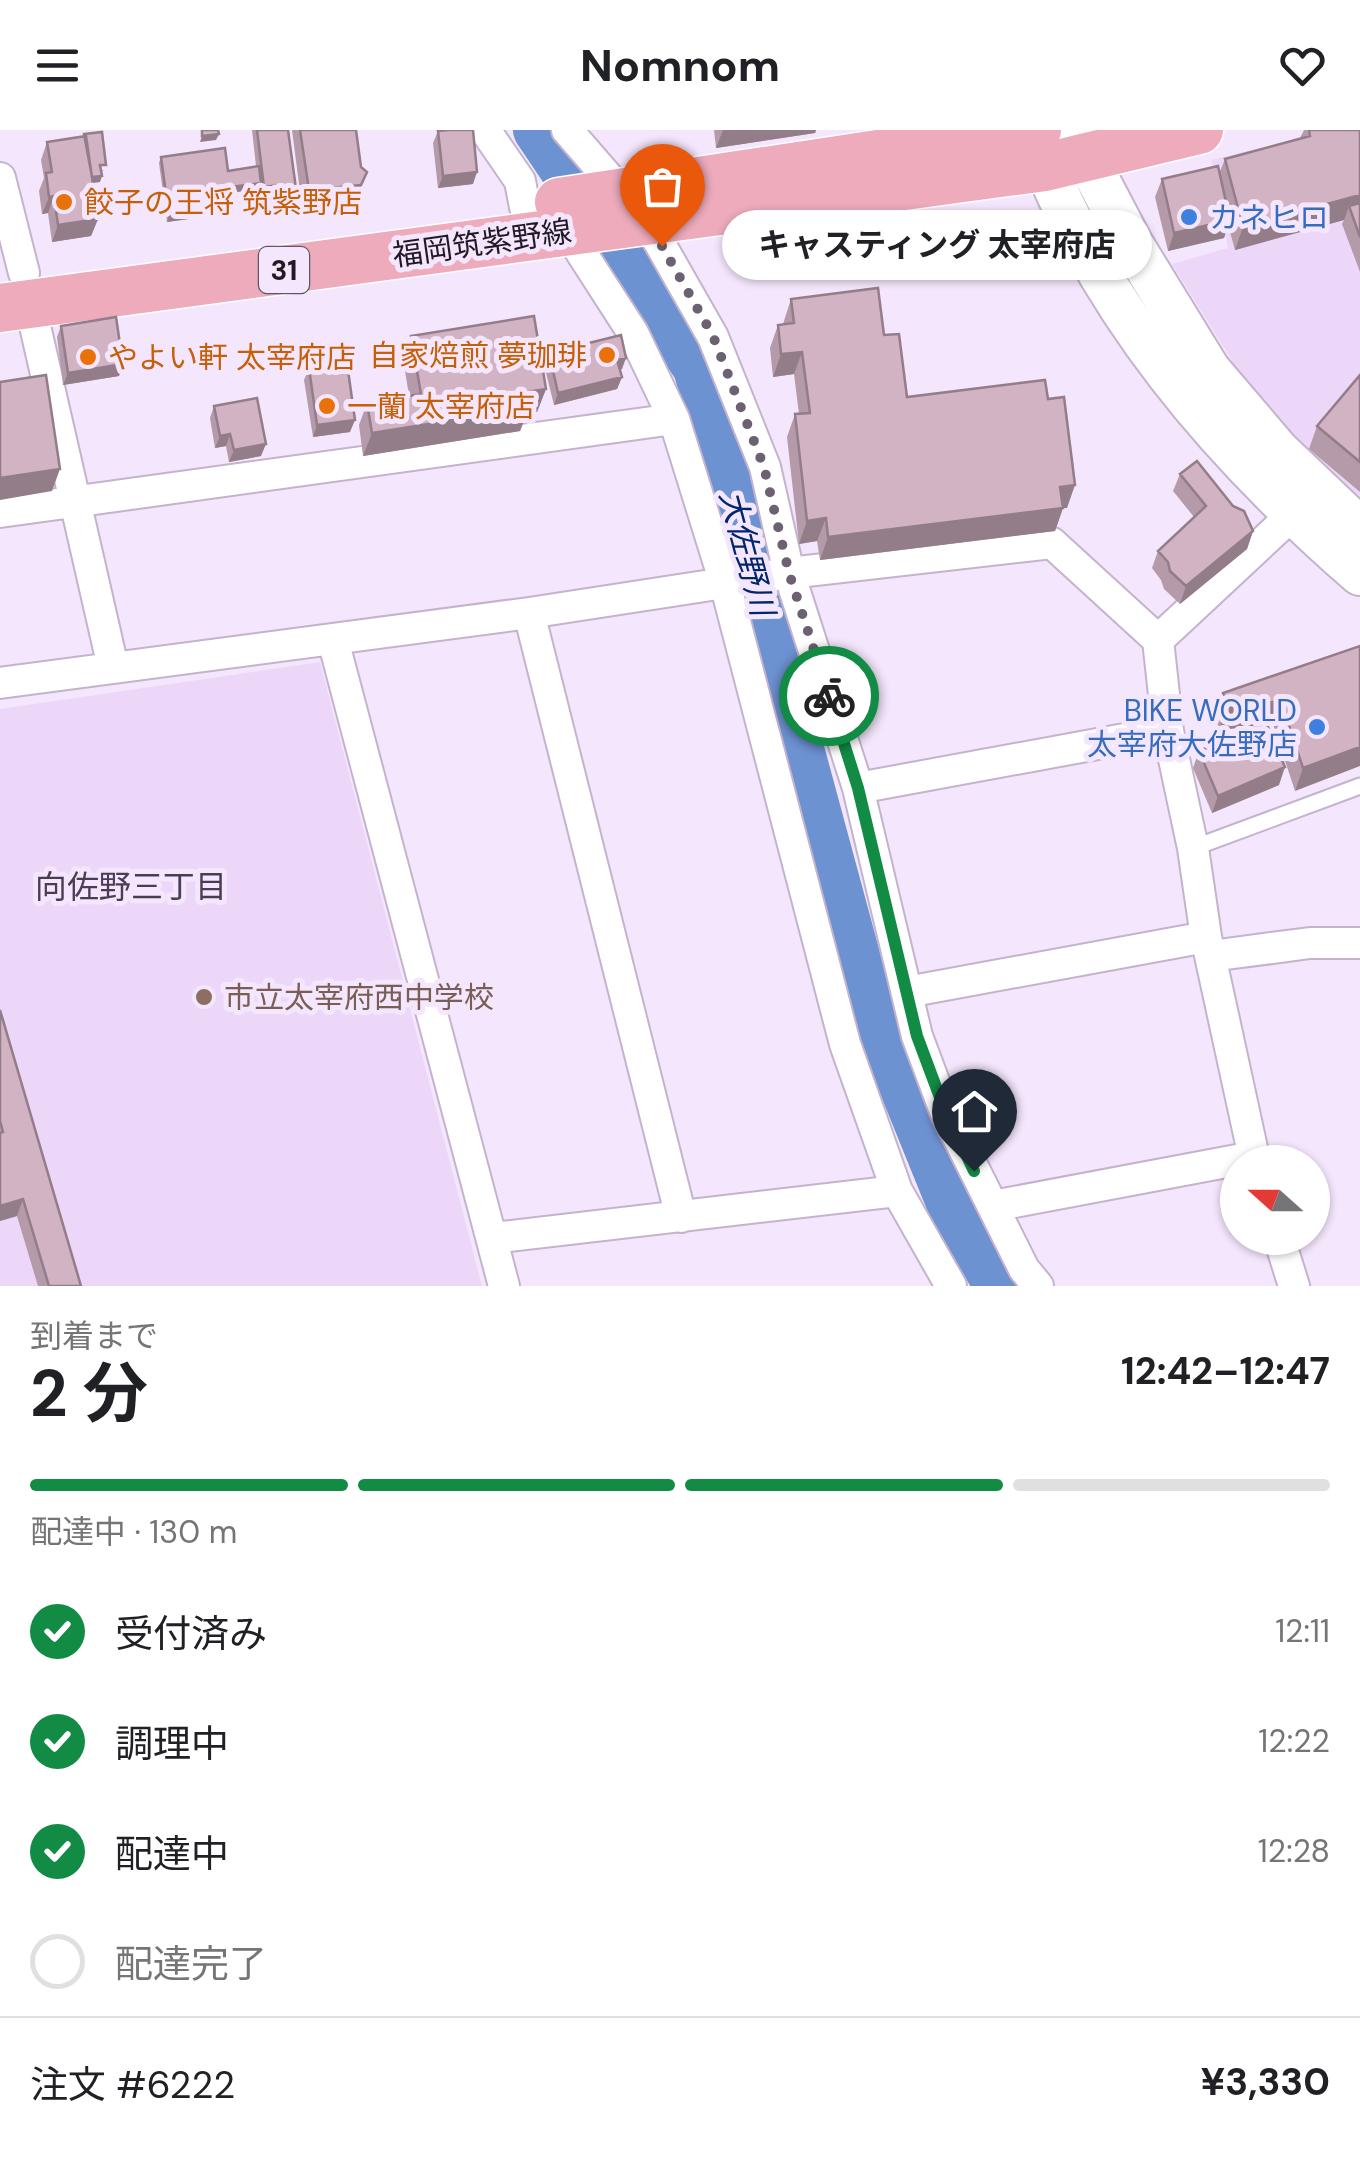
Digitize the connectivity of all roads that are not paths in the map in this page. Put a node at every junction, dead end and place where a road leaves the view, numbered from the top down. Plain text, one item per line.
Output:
1 (485, 130) edge
2 (566, 130) edge
3 (1199, 130) edge
4 (1050, 141) edge
5 (0, 178) edge
6 (634, 206) junction
7 (547, 214) junction
8 (14, 290) edge
9 (674, 419) junction
10 (77, 501) junction
11 (0, 512) edge
12 (1292, 515) junction
13 (1360, 529) edge
14 (789, 573) junction
15 (1360, 574) edge
16 (726, 583) junction
17 (529, 613) junction
18 (333, 640) junction
19 (1158, 640) junction
20 (113, 666) junction
21 (0, 683) edge
22 (1168, 731) junction
23 (1360, 786) edge
24 (858, 788) junction
25 (1193, 848) junction
26 (1360, 943) edge
27 (1208, 946) junction
28 (908, 992) junction
29 (1251, 1145) edge
30 (1220, 1166) edge
31 (897, 1191) junction
32 (993, 1206) junction
33 (681, 1217) junction
34 (492, 1238) junction
35 (1284, 1255) edge
36 (504, 1286) edge
37 (951, 1286) edge
38 (1038, 1286) edge
39 (1294, 1286) edge

1 - 7 street
2 - 6 street
3 - 4 main road, 福岡筑紫野線 / 31
4 - 6 main road, 福岡筑紫野線 / 31
4 - 12 main road
4 - 13 main road
5 - 8 street
6 - 7 main road, 福岡筑紫野線 / 31
6 - 14 street
7 - 8 main road, 福岡筑紫野線 / 31
7 - 9 street
8 - 10 street
9 - 10 street
9 - 16 street
10 - 11 street
10 - 20 street
12 - 15 main road
12 - 19 street
14 - 16 street
14 - 19 street
14 - 24 street
16 - 17 street
16 - 31 street
17 - 18 street
17 - 33 street
18 - 20 street
18 - 34 street
19 - 22 street
20 - 21 street
22 - 24 street
22 - 25 street
23 - 25 lane
24 - 28 street
25 - 27 street
26 - 27 street
27 - 28 street
27 - 29 street
28 - 32 street
30 - 32 street
31 - 33 street
31 - 37 street
32 - 38 street
33 - 34 street
34 - 36 street
35 - 39 street

